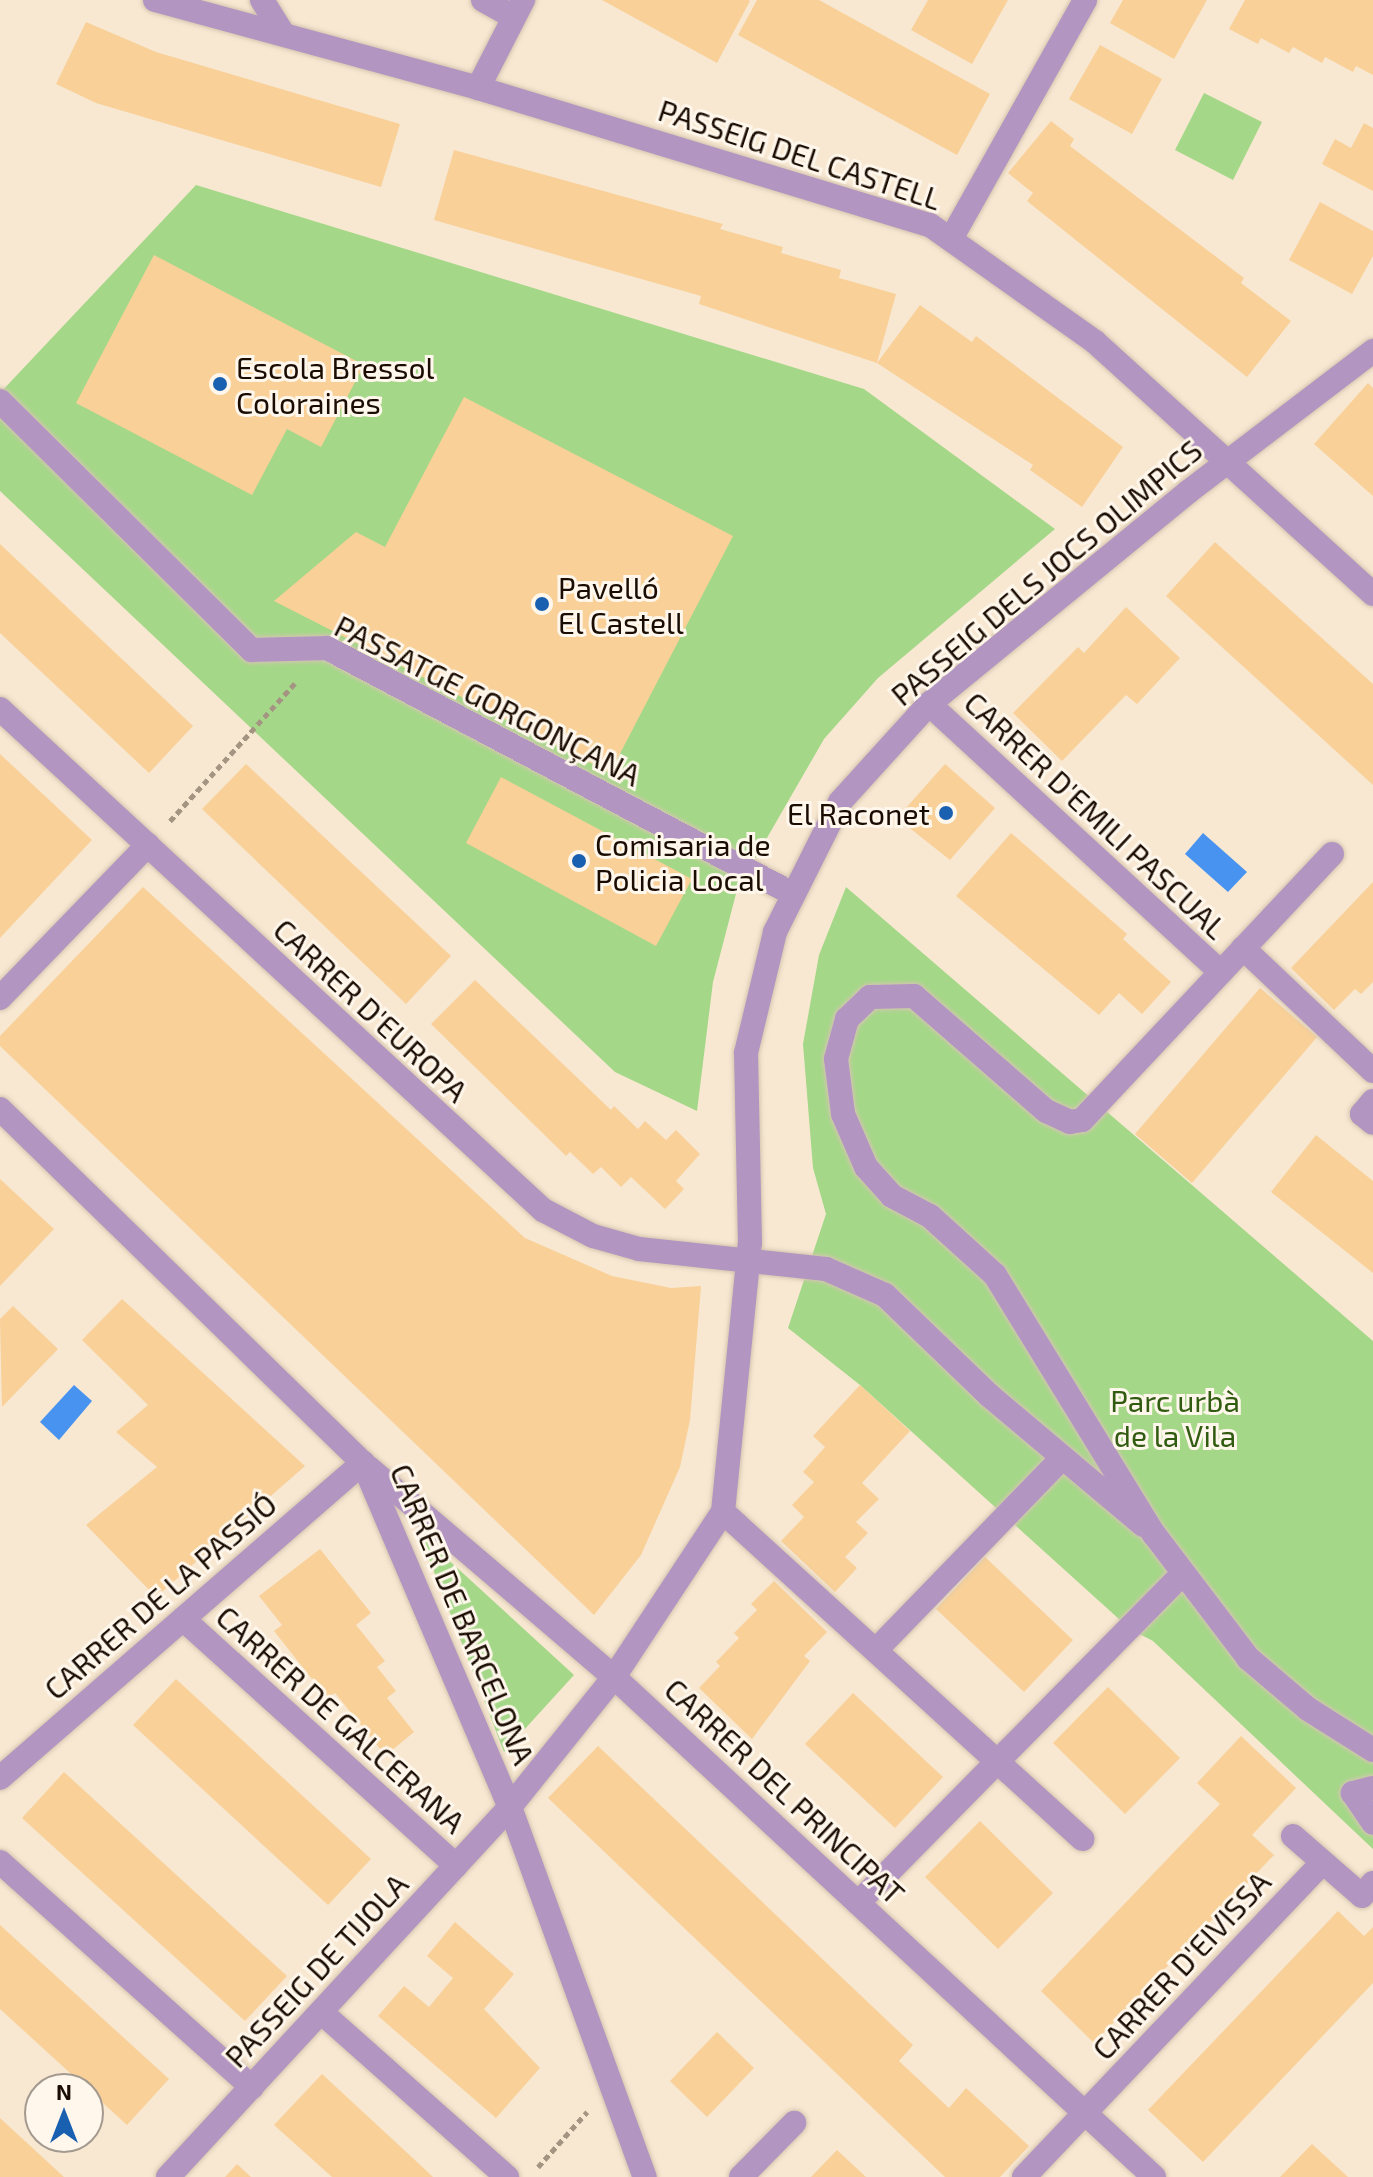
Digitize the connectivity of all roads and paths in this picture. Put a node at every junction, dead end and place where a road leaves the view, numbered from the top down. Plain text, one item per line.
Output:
1 (155, 0) edge
2 (262, 0) edge
3 (483, 0) edge
4 (1085, 0) edge
5 (519, 8) edge
6 (281, 31) junction
7 (478, 88) junction
8 (951, 239) junction
9 (1373, 351) edge
10 (0, 401) edge
11 (1227, 462) junction
12 (1373, 594) edge
13 (327, 648) junction
14 (929, 704) junction
15 (0, 709) edge
16 (148, 845) junction
17 (1332, 854) dead end
18 (791, 893) junction
19 (1243, 948) junction
20 (1220, 972) junction
21 (0, 998) edge
22 (1373, 1071) edge
23 (0, 1109) edge
24 (748, 1259) junction
25 (1062, 1458) junction
26 (363, 1463) junction
27 (723, 1512) junction
28 (1154, 1534) junction
29 (1183, 1573) junction
30 (183, 1619) junction
31 (877, 1649) junction
32 (614, 1677) junction
33 (1373, 1750) edge
34 (998, 1761) junction
35 (0, 1778) edge
36 (1373, 1788) edge
37 (510, 1807) junction
38 (1373, 1823) edge
39 (1293, 1836) dead end
40 (1082, 1839) dead end
41 (0, 1862) edge
42 (1323, 1862) junction
43 (456, 1866) junction
44 (1368, 1889) edge
45 (858, 1903) junction
46 (321, 2012) junction
47 (611, 2086) junction
48 (252, 2087) junction
49 (1085, 2113) junction
50 (794, 2123) dead end
51 (168, 2177) edge
52 (507, 2177) edge
53 (530, 2177) edge
54 (645, 2177) edge
55 (741, 2177) edge
56 (1024, 2177) edge
57 (1154, 2177) edge

1 - 6 street, PASSEIG DEL CASTELL
2 - 6 street
3 - 5 street
4 - 8 street
5 - 7 street
6 - 7 street, PASSEIG DEL CASTELL
7 - 8 street, PASSEIG DEL CASTELL
8 - 11 street, PASSEIG DEL CASTELL
9 - 11 street, PASSEIG DELS JOCS OLIMPICS
10 - 13 street, PASSATGE GORGONÇANA
11 - 12 street, PASSEIG DEL CASTELL
11 - 14 street, PASSEIG DELS JOCS OLIMPICS
13 - 16 path
13 - 18 street, PASSATGE GORGONÇANA
14 - 18 street, PASSEIG DELS JOCS OLIMPICS
14 - 20 street, CARRER D'EMILI PASCUAL
15 - 16 street, CARRER D'EUROPA
16 - 21 street
16 - 24 street, CARRER D'EUROPA
17 - 19 street
18 - 24 street, PASSEIG DELS JOCS OLIMPICS
19 - 20 street
19 - 22 street
20 - 28 street
23 - 26 street, CARRER DE BARCELONA
24 - 25 street, CARRER D'EUROPA
24 - 27 street, PASSEIG DELS JOCS OLIMPICS
25 - 28 street, CARRER D'EUROPA
25 - 31 street
26 - 30 street, CARRER DE LA PASSIÓ
26 - 32 street, CARRER DEL PRINCIPAT
26 - 37 street, CARRER DE BARCELONA
27 - 31 street
27 - 32 street, PASSEIG DELS JOCS OLIMPICS
28 - 29 street
29 - 33 street
29 - 34 street
30 - 35 street, CARRER DE LA PASSIÓ
30 - 43 street, CARRER DE GALCERANA
31 - 34 street
32 - 37 street, PASSEIG DELS JOCS OLIMPICS
32 - 45 street, CARRER DEL PRINCIPAT
34 - 40 street
34 - 45 street
36 - 38 street
37 - 43 street, PASSEIG DE TIJOLA
37 - 47 street, CARRER DE BARCELONA
39 - 42 street
41 - 48 street
42 - 44 street
42 - 49 street, CARRER D'EIVISSA
43 - 46 street, PASSEIG DE TIJOLA
45 - 49 street, CARRER DEL PRINCIPAT
46 - 48 street, PASSEIG DE TIJOLA
46 - 52 street
47 - 53 path
47 - 54 street, CARRER DE BARCELONA
48 - 51 street, PASSEIG DE TIJOLA
49 - 56 street, CARRER D'EIVISSA
49 - 57 street, CARRER DEL PRINCIPAT
50 - 55 street

